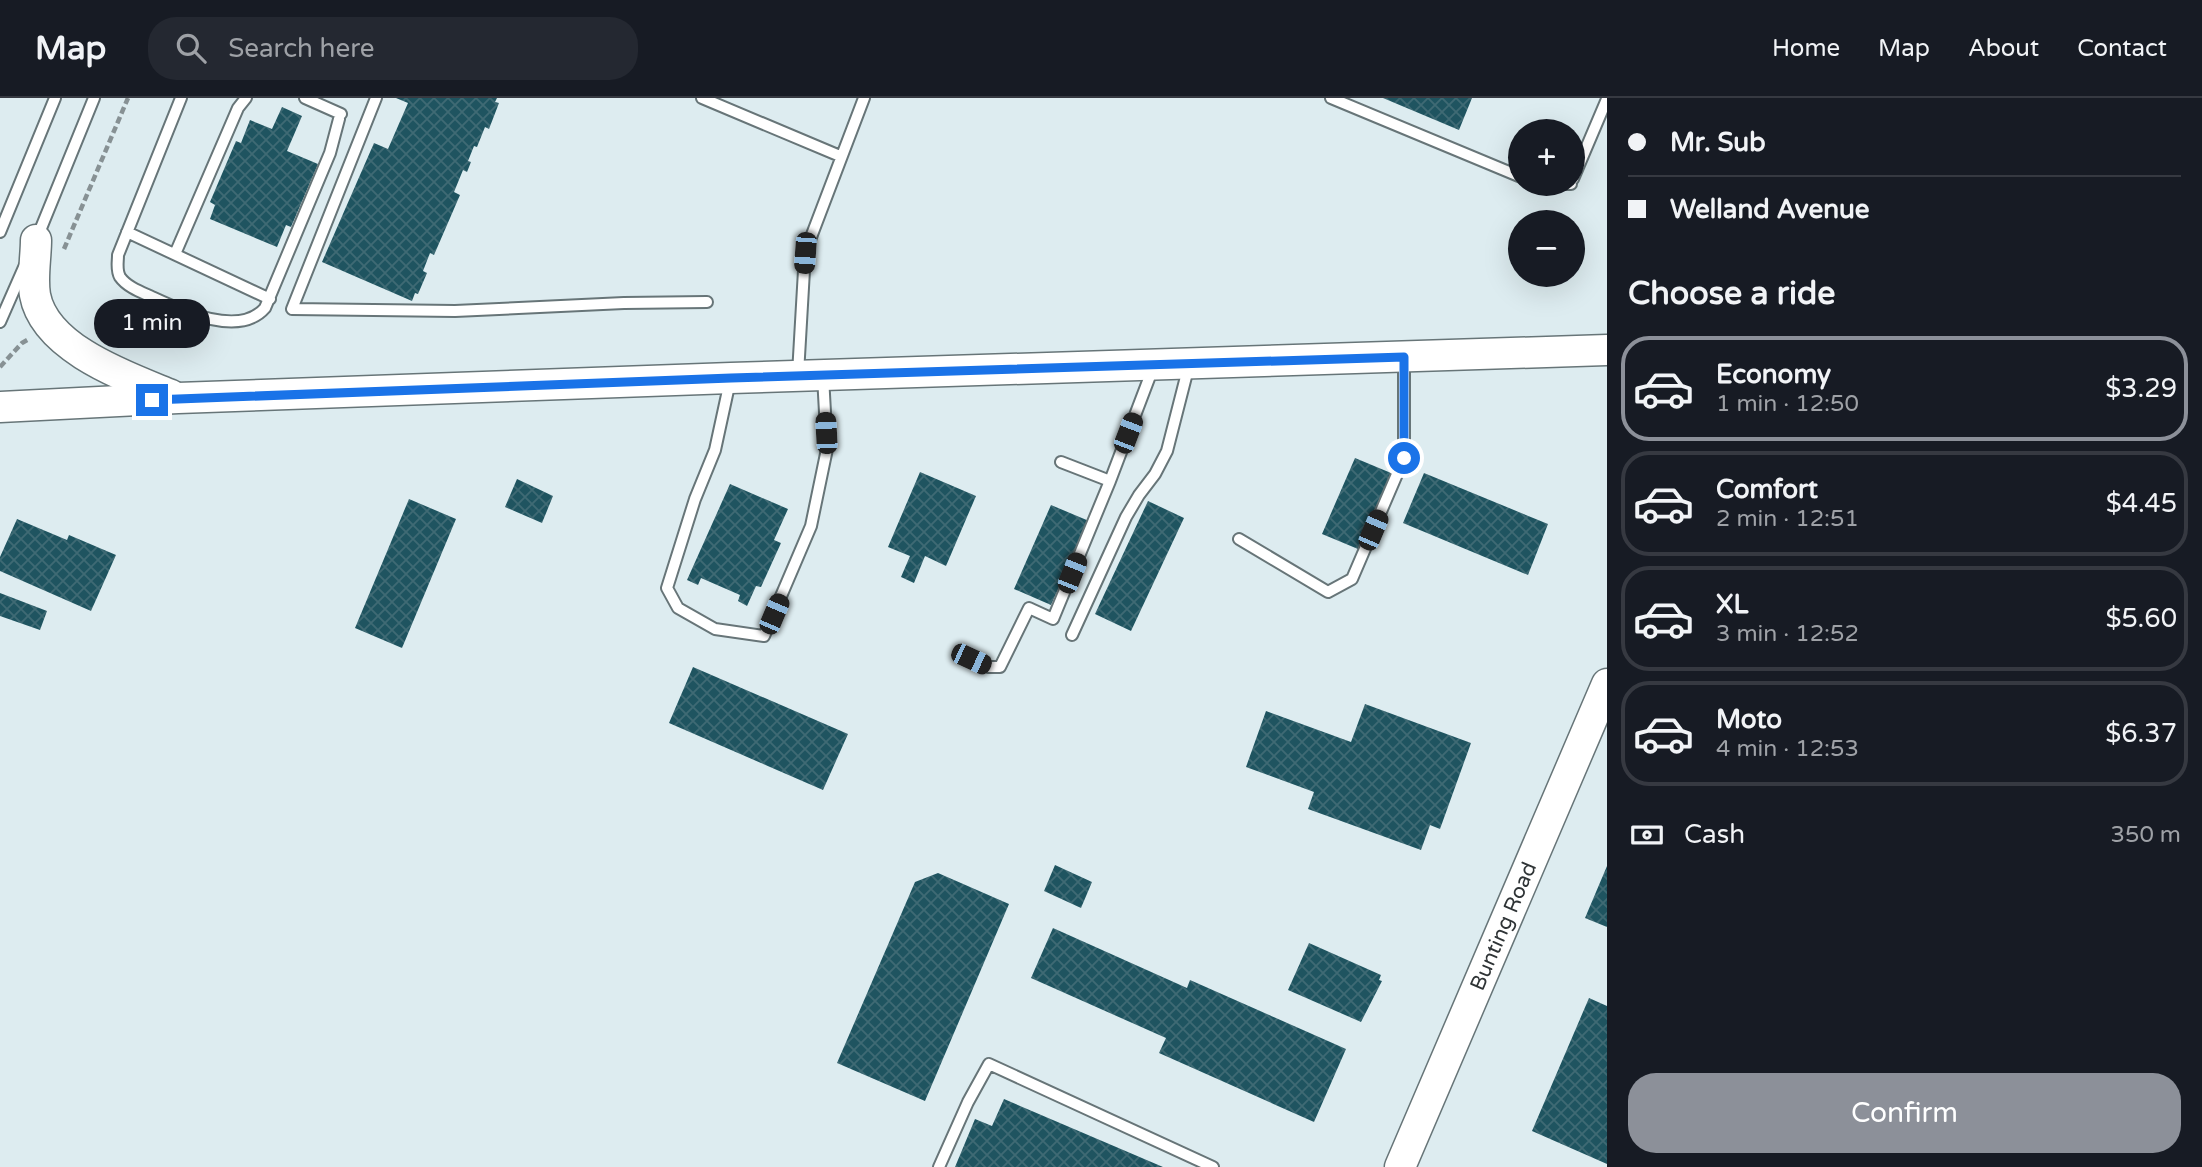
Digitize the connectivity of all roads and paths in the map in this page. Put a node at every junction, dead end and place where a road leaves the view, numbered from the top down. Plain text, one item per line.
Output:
1 (55, 98) edge
2 (94, 98) edge
3 (128, 98) edge
4 (181, 98) edge
5 (246, 98) edge
6 (305, 98) edge
7 (376, 98) edge
8 (702, 98) edge
9 (864, 98) edge
10 (1331, 98) edge
11 (1607, 99) edge
12 (1585, 151) edge
13 (840, 156) junction
14 (1508, 172) edge
15 (0, 232) edge
16 (127, 232) junction
17 (36, 240) junction
18 (63, 252) dead end
19 (175, 254) junction
20 (270, 299) junction
21 (707, 302) dead end
22 (0, 322) edge
23 (50, 328) junction
24 (1602, 352) edge
25 (1404, 357) junction
26 (1154, 365) junction
27 (1189, 365) junction
28 (0, 367) edge
29 (810, 377) junction
30 (731, 378) junction
31 (178, 398) junction
32 (0, 407) edge
33 (1061, 462) dead end
34 (1110, 481) junction
35 (1239, 539) dead end
36 (1072, 635) dead end
37 (971, 659) dead end
38 (1607, 684) edge
39 (939, 1167) edge
40 (1213, 1167) edge
41 (1400, 1167) edge

1 - 15 lane
2 - 17 lane
3 - 18 path
4 - 16 lane
5 - 19 lane
6 - 20 lane
7 - 21 lane
8 - 13 lane
9 - 13 lane
10 - 14 lane
11 - 12 lane
13 - 29 lane
16 - 19 lane
16 - 20 lane
17 - 22 lane
17 - 23 main road
19 - 20 lane
23 - 28 path
23 - 31 main road
24 - 25 main road
25 - 27 main road
25 - 35 lane
26 - 27 main road
26 - 29 main road
26 - 34 lane
27 - 36 lane
29 - 30 main road
29 - 30 lane
30 - 31 main road
31 - 32 main road
33 - 34 lane
34 - 37 lane
38 - 41 main road, Bunting Road
39 - 40 lane

